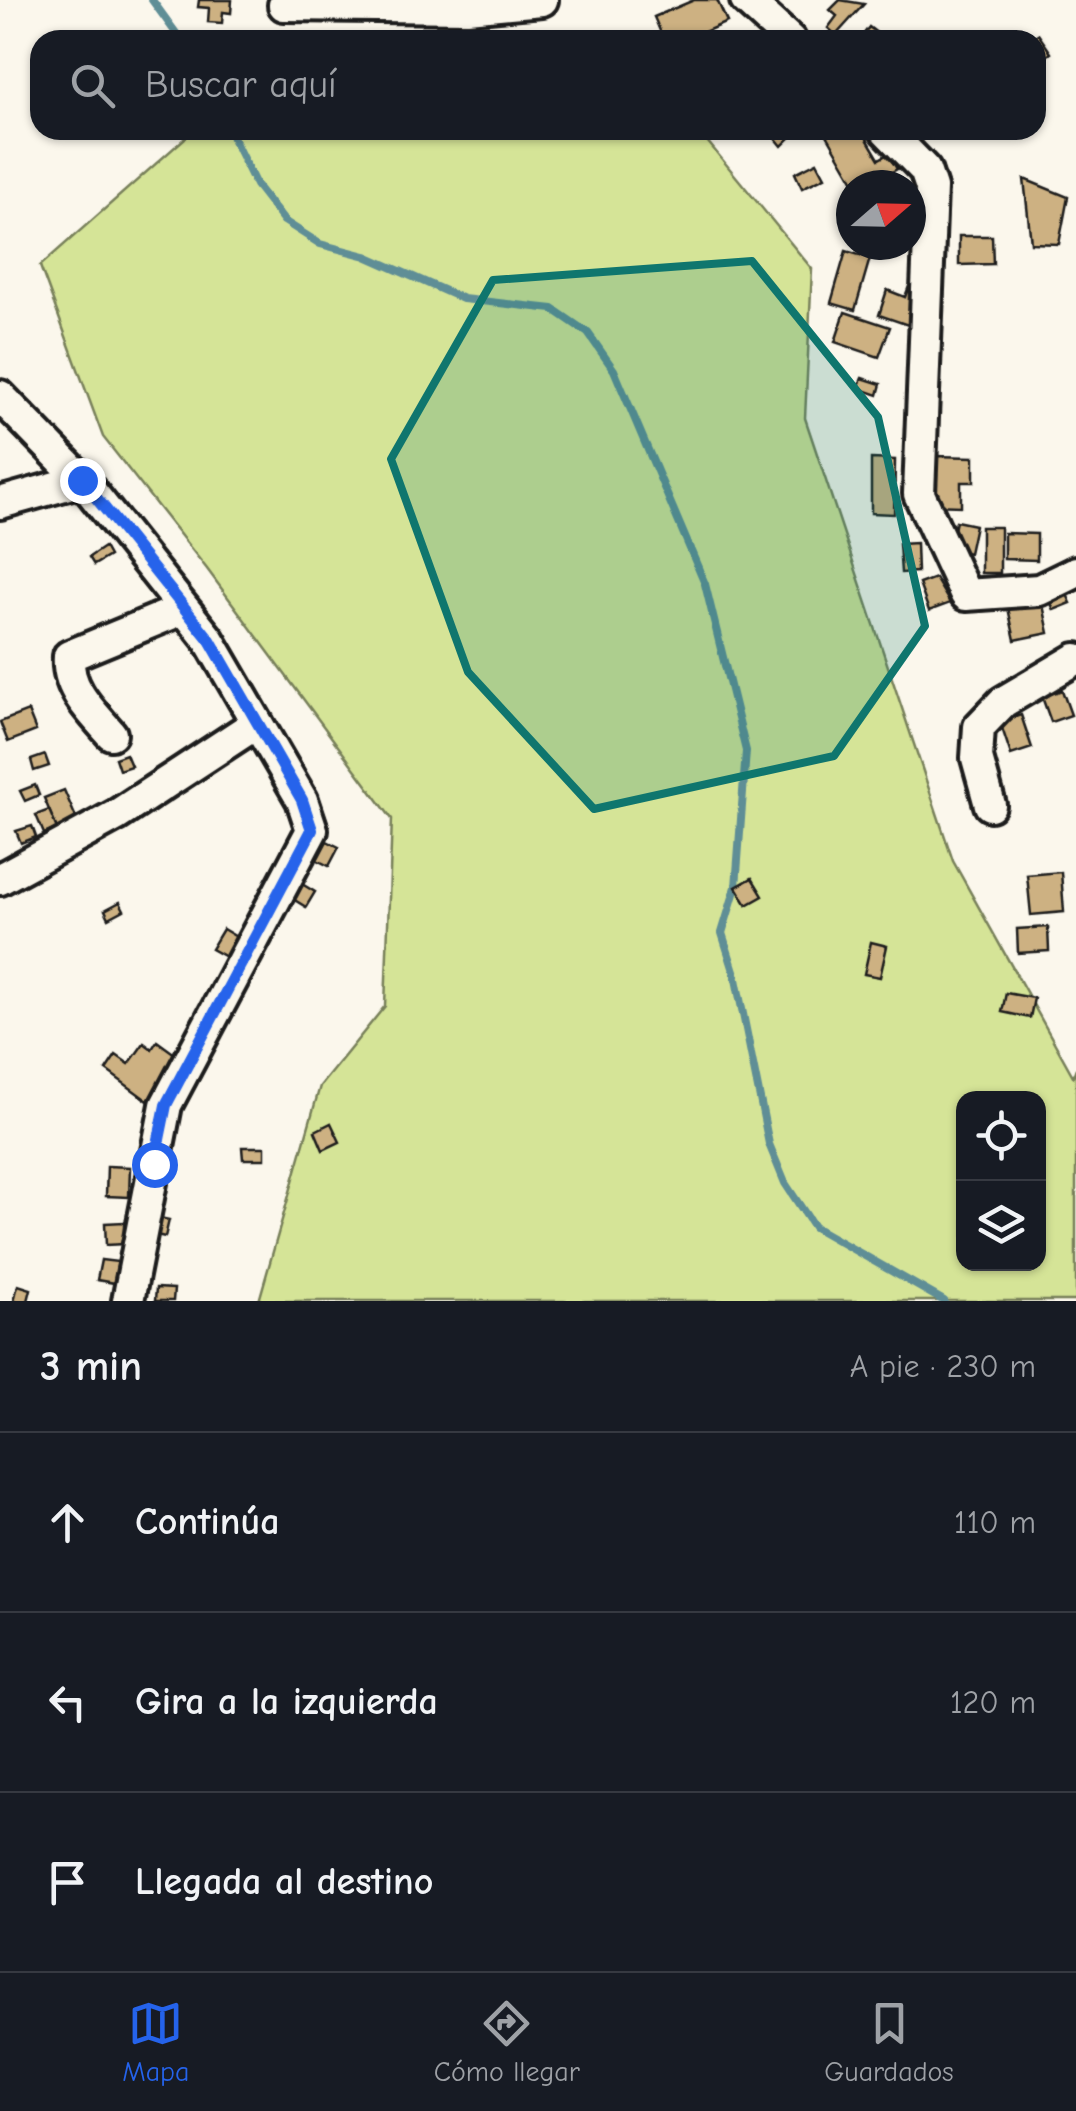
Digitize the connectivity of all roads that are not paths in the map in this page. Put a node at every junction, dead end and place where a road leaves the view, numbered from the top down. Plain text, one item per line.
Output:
1 (542, 0) edge
2 (746, 0) edge
3 (284, 4) dead end
4 (466, 4) edge
5 (779, 30) edge
6 (896, 140) edge
7 (0, 396) edge
8 (82, 480) junction
9 (0, 504) edge
10 (1076, 572) edge
11 (182, 609) junction
12 (1076, 659) edge
13 (257, 724) junction
14 (111, 734) dead end
15 (990, 805) dead end
16 (0, 879) edge
17 (128, 1301) edge

1 - 4 street
2 - 5 street
3 - 4 street
6 - 10 street
7 - 8 street
8 - 9 street
8 - 11 street
11 - 13 street
11 - 14 street
12 - 15 street
13 - 16 street
13 - 17 street

